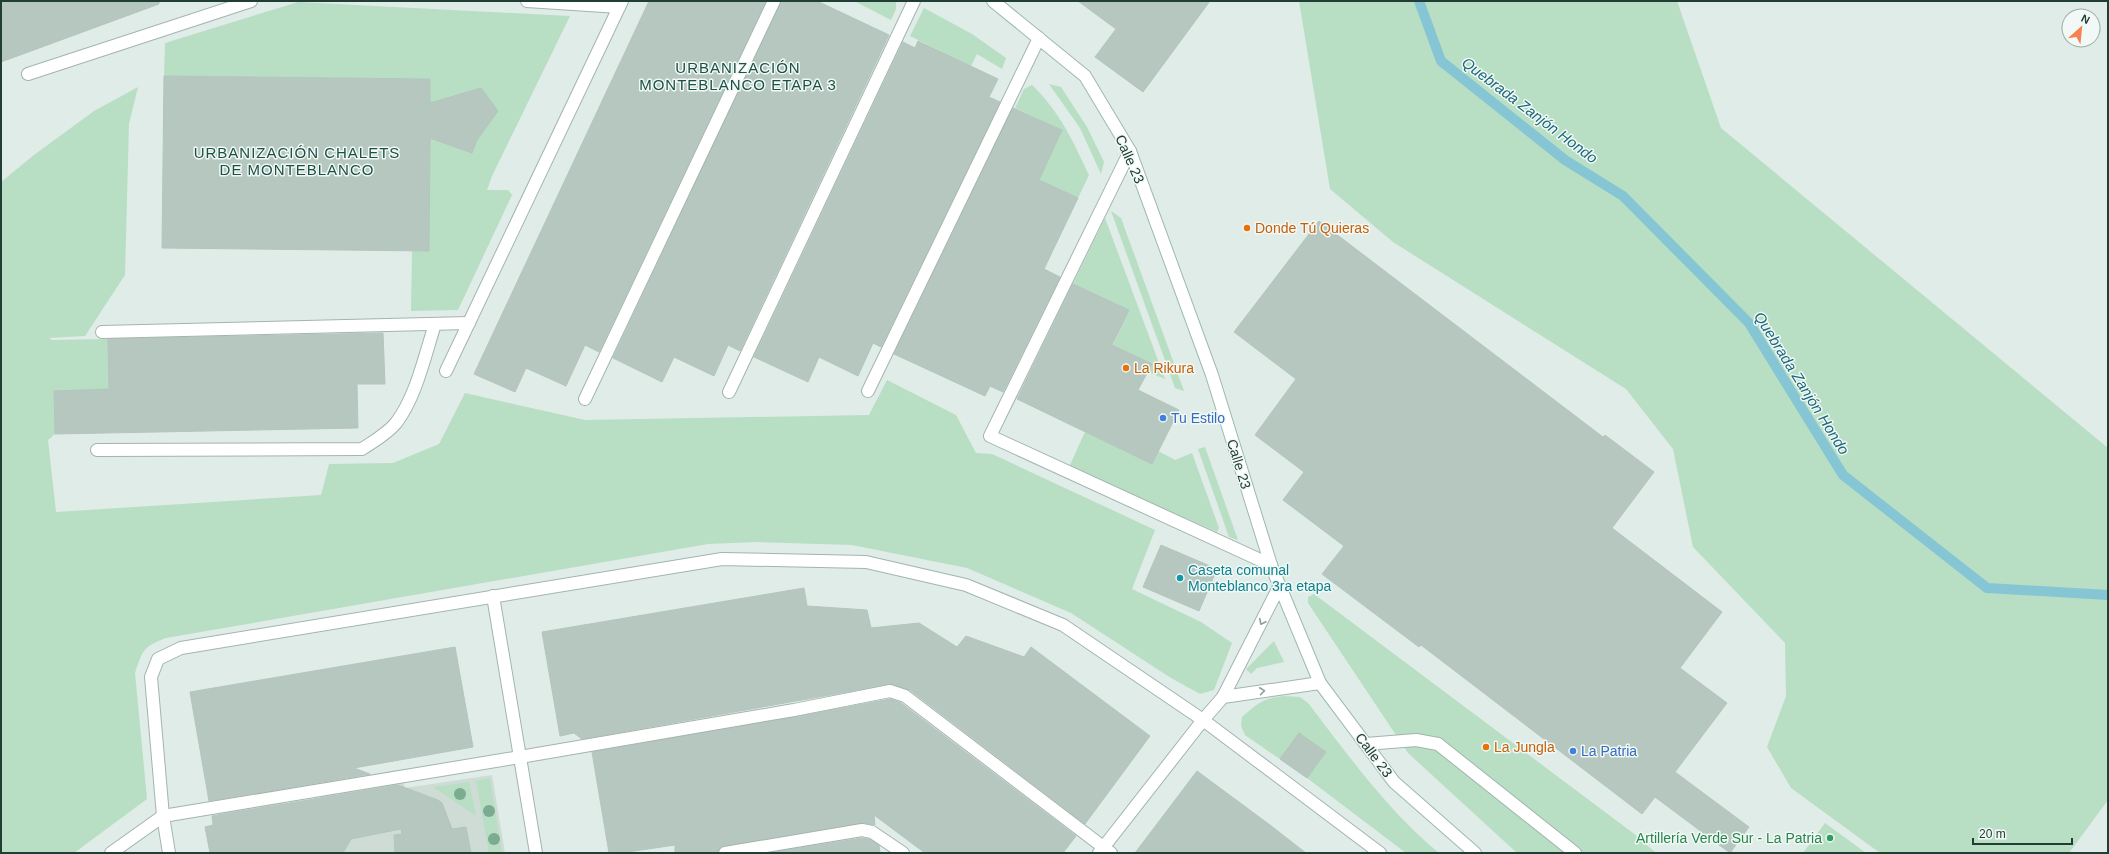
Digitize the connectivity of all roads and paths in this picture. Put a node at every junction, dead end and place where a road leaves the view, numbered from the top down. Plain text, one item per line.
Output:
1 (251, 1) edge
2 (527, 1) edge
3 (774, 1) edge
4 (914, 1) edge
5 (993, 1) edge
6 (620, 4) edge
7 (1040, 38) junction
8 (28, 74) dead end
9 (1130, 151) junction
10 (469, 323) junction
11 (435, 324) junction
12 (102, 332) dead end
13 (446, 371) dead end
14 (868, 391) dead end
15 (729, 392) dead end
16 (585, 399) dead end
17 (97, 450) dead end
18 (1271, 565) junction
19 (1279, 587) junction
20 (493, 596) junction
21 (1320, 683) junction
22 (1223, 697) junction
23 (1203, 720) junction
24 (1366, 744) junction
25 (520, 757) junction
26 (163, 816) junction
27 (1104, 851) edge
28 (111, 853) edge
29 (169, 853) edge
30 (536, 853) edge
31 (725, 853) edge
32 (903, 853) edge
33 (1380, 853) edge
34 (1475, 853) edge
35 (1575, 853) edge

1 - 8 street
2 - 6 street
3 - 16 street
4 - 15 street
5 - 7 street, Calle 23
6 - 10 street
7 - 9 street, Calle 23
7 - 14 street
9 - 18 street, Calle 23
9 - 18 street
10 - 11 street
10 - 13 street
11 - 12 street
11 - 17 street
18 - 19 street, Calle 23
19 - 21 street, Calle 23
19 -> 22 street
20 - 23 street
20 - 25 street
20 - 26 street
22 -> 21 street
21 - 24 street, Calle 23
22 - 23 street
23 - 27 street
23 - 33 street
24 - 34 street, Calle 23
24 - 35 street
25 - 26 street
25 - 27 street
25 - 30 street
26 - 28 street
26 - 29 street
31 - 32 street

